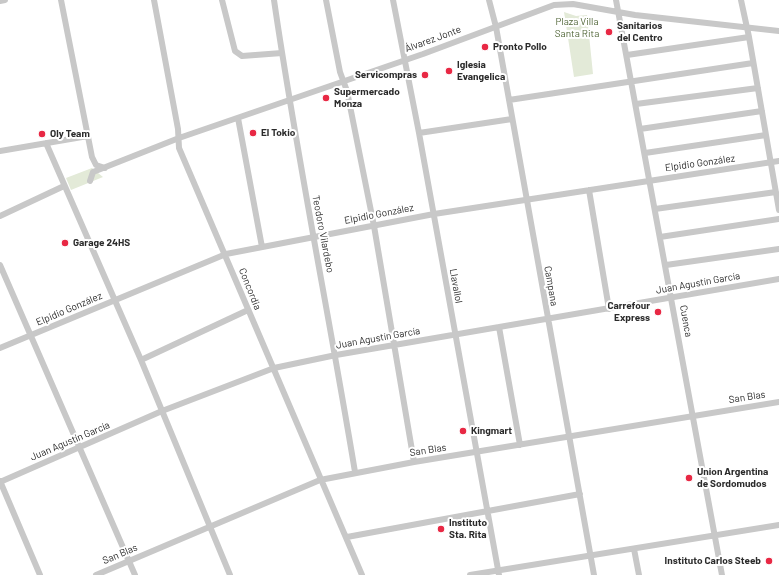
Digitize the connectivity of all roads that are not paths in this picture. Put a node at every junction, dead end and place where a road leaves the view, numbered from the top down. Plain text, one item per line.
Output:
1 (5, 0) edge
2 (61, 0) edge
3 (154, 0) edge
4 (222, 0) edge
5 (274, 0) edge
6 (326, 0) edge
7 (393, 0) edge
8 (489, 0) edge
9 (616, 0) edge
10 (741, 0) edge
11 (0, 1) edge
12 (619, 11) junction
13 (496, 27) junction
14 (747, 27) junction
15 (779, 31) edge
16 (749, 37) junction
17 (282, 53) junction
18 (627, 55) junction
19 (406, 60) junction
20 (753, 63) junction
21 (343, 81) junction
22 (632, 81) junction
23 (758, 88) junction
24 (289, 100) junction
25 (509, 100) junction
26 (636, 104) junction
27 (762, 111) junction
28 (238, 118) junction
29 (512, 120) junction
30 (640, 129) junction
31 (419, 133) junction
32 (766, 135) junction
33 (88, 136) junction
34 (179, 138) junction
35 (46, 143) junction
36 (0, 151) edge
37 (644, 153) junction
38 (779, 161) edge
39 (771, 162) junction
40 (105, 168) junction
41 (649, 180) junction
42 (90, 181) dead end
43 (64, 186) junction
44 (589, 190) junction
45 (776, 192) junction
46 (526, 200) junction
47 (655, 209) junction
48 (779, 210) edge
49 (434, 214) junction
50 (0, 216) edge
51 (779, 219) edge
52 (374, 226) junction
53 (313, 237) junction
54 (660, 237) junction
55 (262, 247) junction
56 (779, 249) edge
57 (226, 254) junction
58 (0, 265) edge
59 (666, 266) junction
60 (779, 279) edge
61 (672, 297) junction
62 (114, 300) junction
63 (609, 309) junction
64 (248, 310) junction
65 (547, 318) junction
66 (499, 327) junction
67 (32, 335) junction
68 (455, 335) junction
69 (395, 345) junction
70 (0, 348) edge
71 (336, 355) junction
72 (141, 360) junction
73 (274, 368) junction
74 (779, 402) edge
75 (162, 411) junction
76 (694, 416) junction
77 (569, 436) junction
78 (520, 445) junction
79 (80, 448) junction
80 (476, 452) junction
81 (414, 462) junction
82 (355, 472) junction
83 (320, 480) junction
84 (0, 481) edge
85 (580, 494) junction
86 (487, 512) junction
87 (779, 525) edge
88 (210, 526) junction
89 (715, 535) junction
90 (346, 537) junction
91 (634, 549) junction
92 (590, 555) junction
93 (128, 561) junction
94 (499, 572) edge
95 (40, 575) edge
96 (96, 575) edge
97 (135, 575) edge
98 (230, 575) edge
99 (362, 575) edge
100 (470, 575) edge
101 (594, 575) edge
102 (639, 575) edge
103 (722, 575) edge

1 - 11 street
2 - 33 street
3 - 34 street, Concordia
4 - 17 street
5 - 17 street, Teodoro Vilardebo
6 - 21 street
7 - 19 street, Llavallol
8 - 13 street, Campana
9 - 12 street, Cuenca
10 - 14 street
12 - 13 street, Álvarez Jonte
12 - 14 street, Álvarez Jonte
12 - 18 street, Cuenca
13 - 19 street, Álvarez Jonte
13 - 25 street, Campana
14 - 15 street, Álvarez Jonte
14 - 16 street
16 - 18 street
16 - 20 street
17 - 24 street, Teodoro Vilardebo
18 - 22 street, Cuenca
19 - 21 street, Álvarez Jonte
19 - 31 street, Llavallol
20 - 22 street
20 - 23 street
21 - 24 street, Álvarez Jonte
21 - 52 street
22 - 25 street
22 - 26 street, Cuenca
23 - 26 street
23 - 27 street
24 - 28 street, Álvarez Jonte
24 - 53 street, Teodoro Vilardebo
25 - 29 street, Campana
26 - 30 street, Cuenca
27 - 30 street
27 - 32 street
28 - 34 street, Álvarez Jonte
28 - 55 street
29 - 31 street
29 - 46 street, Campana
30 - 37 street, Cuenca
31 - 49 street, Llavallol
32 - 37 street
32 - 39 street
33 - 35 street
33 - 40 street
34 - 40 street, Álvarez Jonte
34 - 57 street, Concordia
35 - 36 street
35 - 43 street
37 - 41 street, Cuenca
38 - 39 street, Elpidio González
39 - 41 street, Elpidio González
39 - 45 street
40 - 42 street, Álvarez Jonte
41 - 44 street, Elpidio González
41 - 47 street, Cuenca
43 - 50 street
43 - 62 street
44 - 46 street, Elpidio González
44 - 63 street
45 - 47 street
45 - 48 street
46 - 49 street, Elpidio González
46 - 65 street, Campana
47 - 54 street, Cuenca
49 - 52 street, Elpidio González
49 - 68 street, Llavallol
51 - 54 street
52 - 53 street, Elpidio González
52 - 69 street
53 - 55 street, Elpidio González
53 - 71 street, Teodoro Vilardebo
54 - 59 street, Cuenca
55 - 57 street, Elpidio González
56 - 59 street
57 - 62 street, Elpidio González
57 - 64 street, Concordia
58 - 67 street
59 - 61 street, Cuenca
60 - 61 street, Juan Agustín García
61 - 63 street, Juan Agustín García
61 - 76 street, Cuenca
62 - 67 street, Elpidio González
62 - 72 street
63 - 65 street, Juan Agustín García
64 - 72 street
64 - 73 street, Concordia
65 - 66 street, Juan Agustín García
65 - 77 street, Campana
66 - 68 street, Juan Agustín García
66 - 78 street
67 - 70 street, Elpidio González
67 - 79 street
68 - 69 street, Juan Agustín García
68 - 80 street, Llavallol
69 - 71 street, Juan Agustín García
69 - 81 street
71 - 73 street, Juan Agustín García
71 - 82 street, Teodoro Vilardebo
72 - 75 street
73 - 75 street, Juan Agustín García
73 - 83 street, Concordia
74 - 76 street, San Blas
75 - 79 street, Juan Agustín García
75 - 88 street
76 - 77 street, San Blas
76 - 89 street, Cuenca
77 - 78 street, San Blas
77 - 85 street, Campana
78 - 80 street, San Blas
79 - 84 street, Juan Agustín García
79 - 93 street
80 - 81 street, San Blas
80 - 86 street, Llavallol
81 - 82 street, San Blas
82 - 83 street, San Blas
83 - 88 street, San Blas
83 - 90 street, Concordia
84 - 95 street
85 - 86 street
85 - 92 street, Campana
86 - 90 street
86 - 94 street, Llavallol
87 - 89 street
88 - 93 street, San Blas
88 - 98 street
89 - 91 street
89 - 103 street, Cuenca
90 - 99 street, Concordia
91 - 92 street
91 - 102 street
92 - 94 street
92 - 101 street, Campana
93 - 96 street, San Blas
93 - 97 street
94 - 100 street

